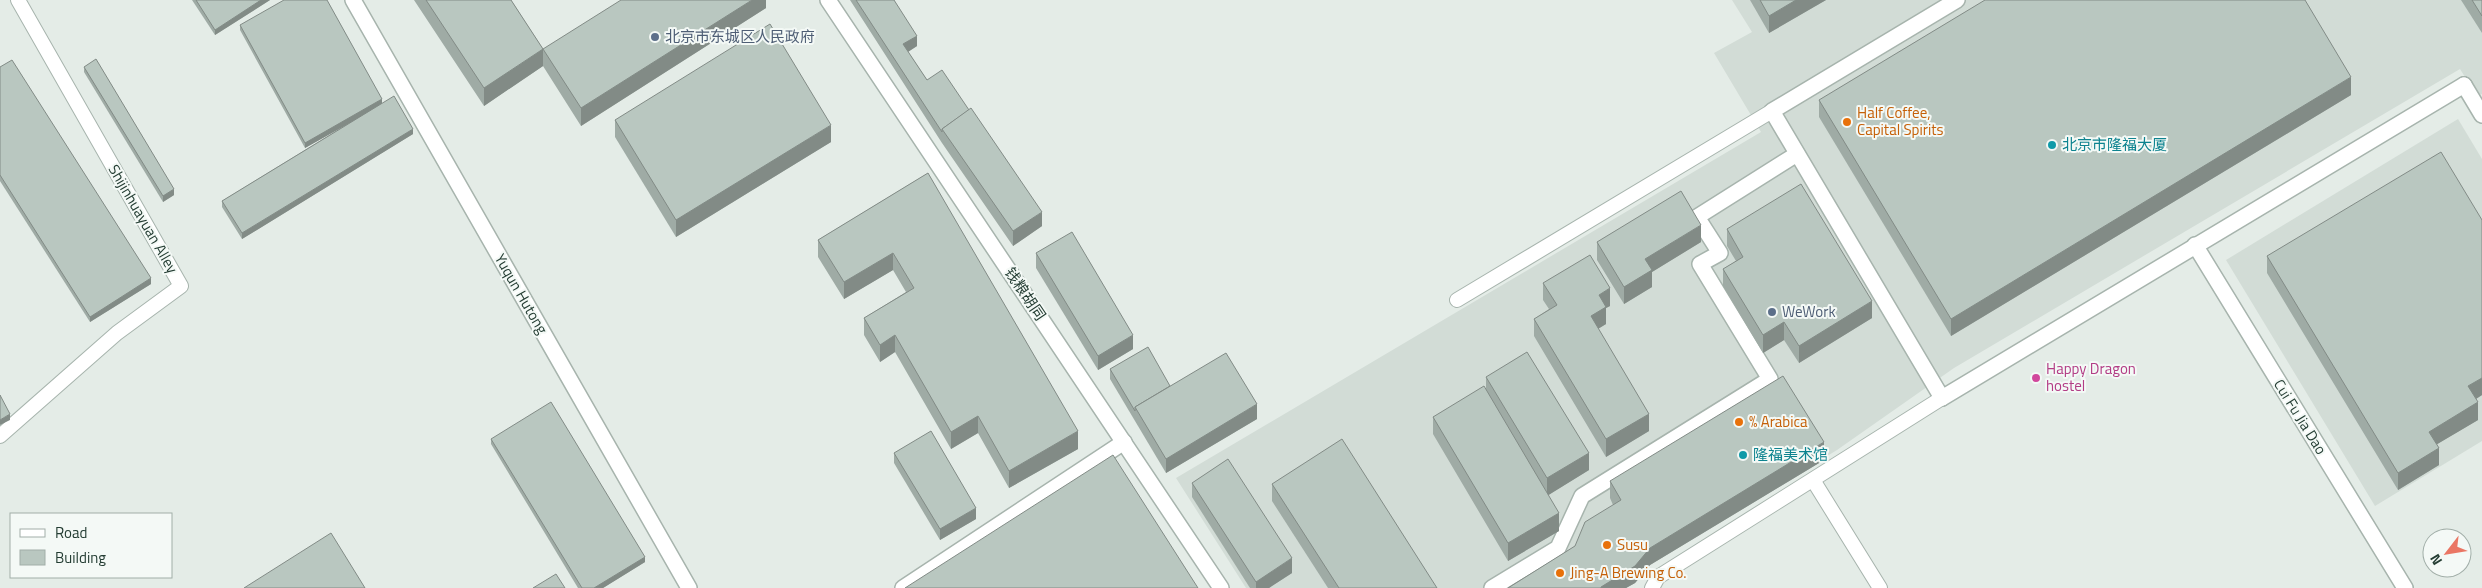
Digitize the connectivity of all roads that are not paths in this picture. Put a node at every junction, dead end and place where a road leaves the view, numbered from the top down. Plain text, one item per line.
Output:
1 (18, 0) edge
2 (353, 0) edge
3 (828, 0) edge
4 (1957, 0) edge
5 (1772, 111) junction
6 (2482, 115) edge
7 (1797, 154) junction
8 (2195, 245) junction
9 (1457, 300) dead end
10 (1942, 398) junction
11 (0, 436) edge
12 (1124, 442) junction
13 (1813, 480) junction
14 (690, 588) edge
15 (903, 588) edge
16 (1221, 588) edge
17 (1492, 588) edge
18 (1652, 588) edge
19 (1880, 588) edge
20 (2405, 588) edge

1 - 11 lane, Shijinhuayuan Alley
2 - 14 street, Yuqun Hutong
3 - 12 street, 钱粮胡同
4 - 5 street
5 - 7 street
5 - 9 lane
6 - 8 street
7 - 10 street
7 - 17 street
8 - 10 street
8 - 20 street, Cui Fu Jia Dao
10 - 13 lane
12 - 15 street
12 - 16 street, 钱粮胡同
13 - 18 lane
13 - 19 lane

